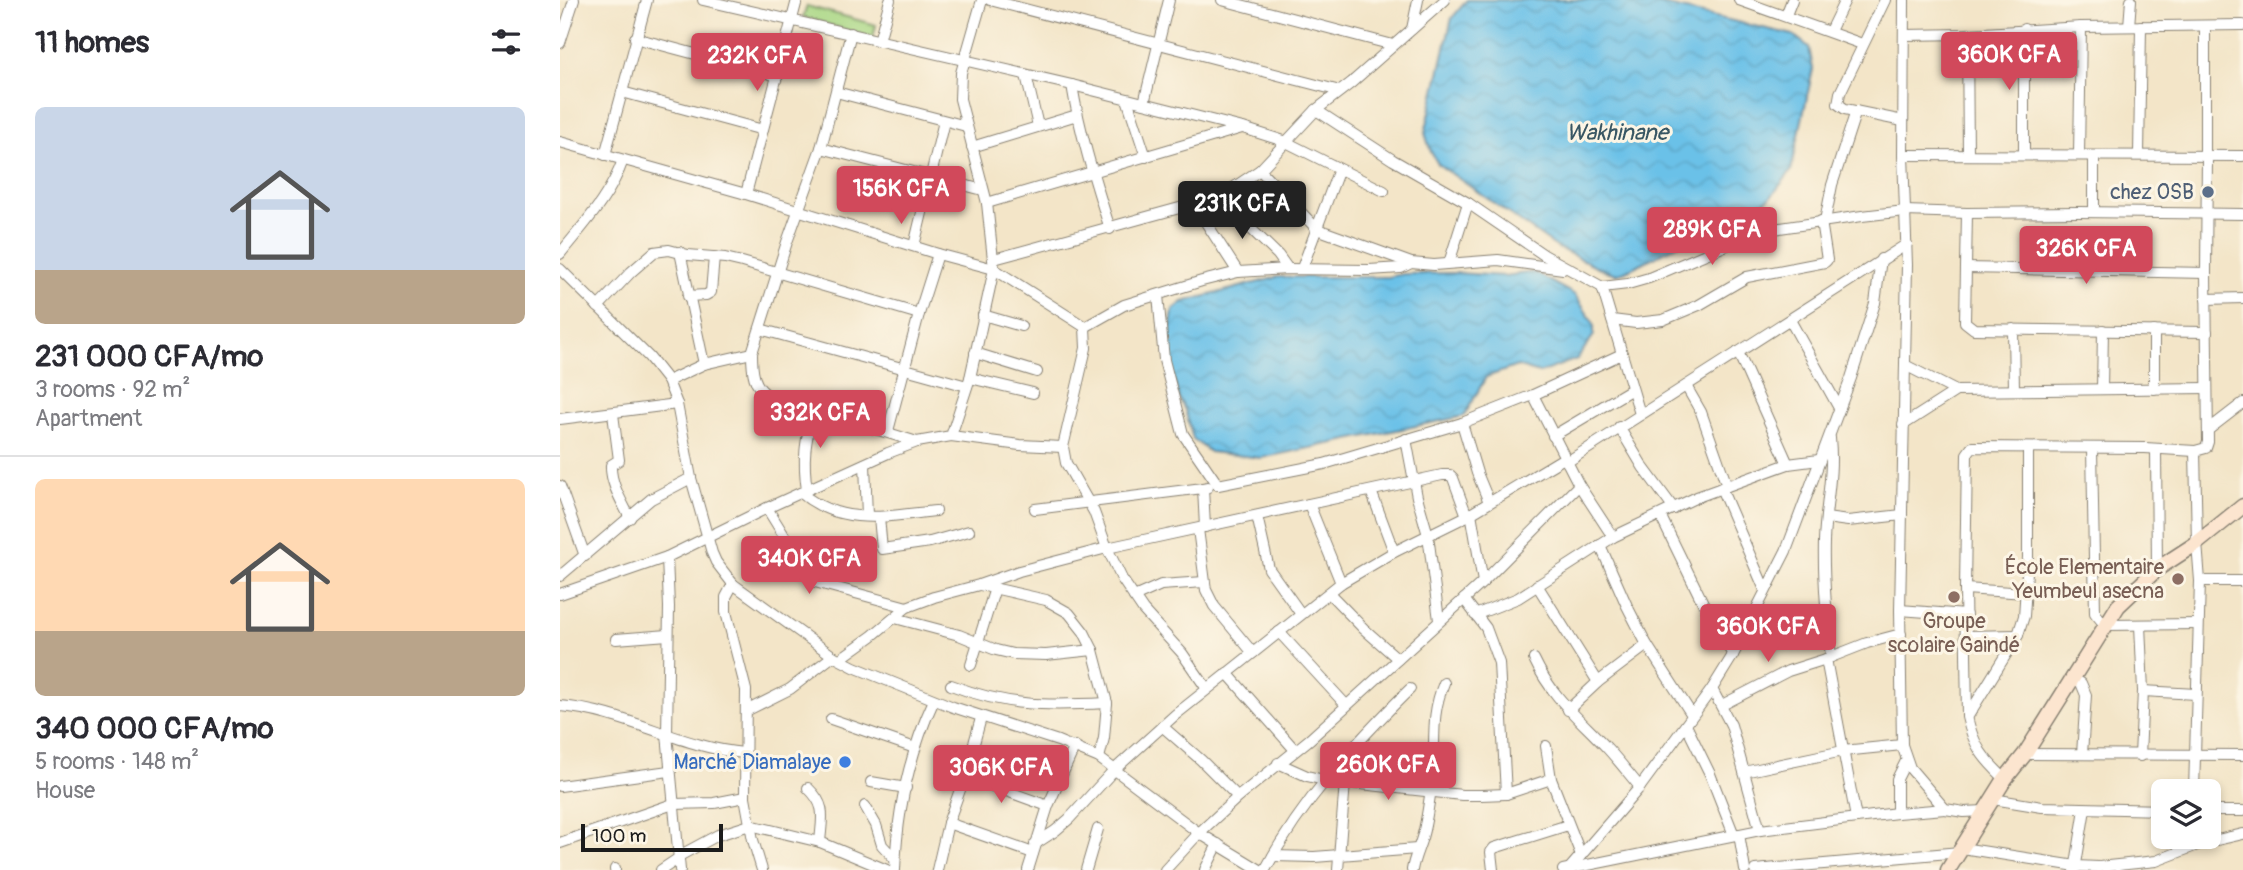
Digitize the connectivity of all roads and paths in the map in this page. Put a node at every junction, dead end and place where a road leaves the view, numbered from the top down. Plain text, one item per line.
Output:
1 (574, 0) edge
2 (646, 0) edge
3 (703, 0) edge
4 (797, 0) edge
5 (890, 0) edge
6 (982, 0) edge
7 (990, 0) edge
8 (1168, 0) edge
9 (1222, 0) edge
10 (1418, 0) edge
11 (1445, 0) edge
12 (1792, 0) edge
13 (1845, 0) edge
14 (1885, 0) edge
15 (1904, 0) edge
16 (2131, 0) edge
17 (1744, 1) edge
18 (731, 3) edge
19 (1786, 15) junction
20 (792, 19) junction
21 (2243, 25) edge
22 (2129, 26) junction
23 (2141, 26) junction
24 (2205, 26) junction
25 (2081, 27) junction
26 (1412, 29) junction
27 (2024, 29) junction
28 (1830, 31) junction
29 (851, 33) junction
30 (1967, 34) junction
31 (1904, 35) junction
32 (635, 38) junction
33 (879, 41) junction
34 (560, 43) edge
35 (1862, 44) junction
36 (1158, 45) junction
37 (1393, 45) junction
38 (964, 61) junction
39 (1026, 75) junction
40 (778, 76) junction
41 (1072, 85) junction
42 (1340, 91) junction
43 (622, 92) junction
44 (835, 92) junction
45 (1128, 99) junction
46 (1144, 103) junction
47 (1316, 110) junction
48 (1856, 111) junction
49 (1077, 115) junction
50 (944, 121) junction
51 (1903, 121) junction
52 (966, 126) junction
53 (1038, 126) junction
54 (1243, 128) junction
55 (763, 130) junction
56 (1284, 141) junction
57 (560, 142) edge
58 (971, 147) junction
59 (821, 148) junction
60 (605, 155) junction
61 (1903, 155) junction
62 (1968, 155) junction
63 (2024, 155) junction
64 (2079, 155) junction
65 (2139, 155) junction
66 (2094, 156) junction
67 (2206, 156) junction
68 (2243, 156) edge
69 (1146, 157) junction
70 (623, 160) junction
71 (1339, 169) junction
72 (1259, 170) junction
73 (1092, 172) junction
74 (930, 177) junction
75 (984, 190) junction
76 (1384, 191) dead end
77 (746, 194) junction
78 (1224, 194) junction
79 (987, 203) junction
80 (1468, 203) junction
81 (1194, 205) junction
82 (800, 210) junction
83 (1905, 211) junction
84 (2094, 212) junction
85 (1967, 213) junction
86 (2207, 214) junction
87 (2243, 214) edge
88 (1823, 221) junction
89 (1110, 229) junction
90 (1317, 229) junction
91 (1907, 244) junction
92 (914, 246) junction
93 (562, 247) edge
94 (680, 252) junction
95 (937, 254) junction
96 (714, 257) junction
97 (1881, 259) junction
98 (1449, 263) junction
99 (994, 264) junction
100 (1411, 264) junction
101 (1288, 268) junction
102 (1302, 268) junction
103 (1966, 268) junction
104 (560, 269) edge
105 (1569, 270) junction
106 (777, 272) junction
107 (1238, 272) junction
108 (2206, 273) junction
109 (1602, 287) junction
110 (1158, 295) junction
111 (688, 296) junction
112 (2243, 298) edge
113 (2206, 299) junction
114 (598, 307) junction
115 (919, 314) junction
116 (983, 315) junction
117 (1612, 320) junction
118 (1790, 320) junction
119 (1021, 326) dead end
120 (1085, 327) junction
121 (760, 329) junction
122 (2013, 329) junction
123 (2103, 330) junction
124 (2154, 331) junction
125 (2207, 332) junction
126 (1738, 352) junction
127 (752, 353) junction
128 (975, 354) junction
129 (1622, 354) junction
130 (704, 364) junction
131 (1905, 365) junction
132 (905, 369) junction
133 (1037, 372) dead end
134 (668, 381) junction
135 (968, 382) junction
136 (1686, 386) junction
137 (2154, 388) junction
138 (2207, 388) junction
139 (1632, 389) junction
140 (2102, 389) junction
141 (2014, 390) junction
142 (1956, 391) junction
143 (1033, 393) dead end
144 (1533, 395) junction
145 (2243, 403) edge
146 (677, 404) junction
147 (1839, 408) junction
148 (813, 409) junction
149 (613, 414) junction
150 (1640, 414) junction
151 (560, 419) edge
152 (1462, 423) junction
153 (1903, 425) junction
154 (1619, 427) junction
155 (2208, 430) junction
156 (888, 431) junction
157 (951, 436) junction
158 (1553, 436) junction
159 (1830, 438) junction
160 (1406, 439) junction
161 (917, 442) junction
162 (1063, 447) junction
163 (2028, 448) junction
164 (2092, 448) junction
165 (2156, 449) junction
166 (2195, 452) junction
167 (1565, 460) junction
168 (1819, 460) junction
169 (865, 464) junction
170 (1788, 464) junction
171 (691, 478) junction
172 (1414, 481) junction
173 (1218, 485) junction
174 (1579, 485) junction
175 (560, 486) edge
176 (1724, 487) junction
177 (1203, 488) junction
178 (804, 491) junction
179 (1371, 491) junction
180 (1489, 502) junction
181 (1089, 503) junction
182 (1309, 504) junction
183 (2243, 506) edge
184 (767, 508) junction
185 (1035, 509) dead end
186 (1674, 509) junction
187 (936, 511) dead end
188 (1660, 514) junction
189 (1469, 515) junction
190 (1902, 515) junction
191 (867, 516) junction
192 (1257, 516) junction
193 (879, 517) junction
194 (630, 518) junction
195 (1826, 518) junction
196 (1202, 528) junction
197 (970, 531) dead end
198 (1428, 535) junction
199 (709, 537) junction
200 (1613, 537) junction
201 (2197, 543) junction
202 (1600, 545) junction
203 (1107, 548) junction
204 (1394, 552) junction
205 (585, 556) junction
206 (667, 557) junction
207 (2157, 569) junction
208 (560, 576) edge
209 (2200, 581) junction
210 (2243, 581) edge
211 (1205, 582) junction
212 (1483, 582) junction
213 (1341, 583) junction
214 (733, 584) junction
215 (979, 585) junction
216 (1538, 585) junction
217 (995, 588) junction
218 (1965, 589) junction
219 (1765, 590) junction
220 (1329, 593) junction
221 (2025, 593) junction
222 (560, 594) edge
223 (1134, 597) junction
224 (1464, 599) junction
225 (907, 607) junction
226 (1900, 610) junction
227 (1301, 614) junction
228 (1475, 615) junction
229 (1966, 615) junction
230 (895, 618) junction
231 (1439, 620) junction
232 (2198, 624) junction
233 (2105, 625) junction
234 (2140, 625) junction
235 (1279, 632) junction
236 (1900, 634) junction
237 (668, 635) junction
238 (2018, 635) junction
239 (1966, 636) junction
240 (616, 639) dead end
241 (979, 642) junction
242 (1647, 645) junction
243 (1093, 650) junction
244 (1253, 653) junction
245 (1733, 655) junction
246 (836, 658) junction
247 (1828, 658) junction
248 (1398, 659) junction
249 (1534, 659) dead end
250 (971, 665) dead end
251 (1227, 673) junction
252 (2072, 678) junction
253 (1444, 682) dead end
254 (1598, 682) junction
255 (951, 685) dead end
256 (1208, 688) junction
257 (1410, 689) dead end
258 (1712, 690) junction
259 (2143, 691) junction
260 (2196, 694) junction
261 (934, 700) junction
262 (1107, 703) junction
263 (560, 705) edge
264 (1346, 705) junction
265 (1722, 705) junction
266 (1568, 710) junction
267 (746, 711) junction
268 (1692, 715) junction
269 (1967, 717) junction
270 (981, 718) junction
271 (831, 719) dead end
272 (1686, 725) junction
273 (1162, 726) junction
274 (667, 734) junction
275 (1902, 744) junction
276 (1075, 746) junction
277 (1546, 746) dead end
278 (915, 748) junction
279 (1295, 750) junction
280 (1843, 751) junction
281 (744, 753) junction
282 (2025, 754) junction
283 (2082, 754) junction
284 (2195, 755) junction
285 (2243, 755) edge
286 (2140, 756) junction
287 (1099, 758) junction
288 (1906, 761) junction
289 (1278, 763) junction
290 (1114, 770) junction
291 (669, 771) junction
292 (1744, 772) junction
293 (965, 776) junction
294 (1551, 779) junction
295 (2005, 779) junction
296 (2194, 779) edge
297 (1324, 780) junction
298 (871, 782) dead end
299 (1345, 782) junction
300 (560, 786) edge
301 (1640, 787) junction
302 (808, 788) dead end
303 (906, 788) junction
304 (1430, 791) junction
305 (1506, 794) junction
306 (745, 797) junction
307 (1238, 797) junction
308 (1993, 799) junction
309 (673, 804) junction
310 (865, 806) dead end
311 (1048, 806) junction
312 (1945, 809) junction
313 (2085, 809) junction
314 (2151, 810) edge
315 (1985, 811) junction
316 (2221, 811) edge
317 (2243, 811) edge
318 (1897, 813) junction
319 (1856, 818) junction
320 (948, 823) junction
321 (750, 825) junction
322 (1568, 825) junction
323 (1098, 829) dead end
324 (1760, 830) junction
325 (1199, 833) junction
326 (1736, 834) junction
327 (2243, 834) edge
328 (821, 842) junction
329 (560, 843) edge
330 (1217, 844) junction
331 (1034, 848) junction
332 (1417, 849) junction
333 (1961, 850) junction
334 (1339, 855) junction
335 (1581, 855) junction
336 (1273, 856) junction
337 (679, 857) junction
338 (895, 865) edge
339 (2123, 867) edge
340 (1806, 868) edge
341 (2076, 868) edge
342 (1567, 869) edge
343 (661, 870) edge
344 (680, 870) edge
345 (762, 870) edge
346 (887, 870) edge
347 (937, 870) edge
348 (1028, 870) edge
349 (1086, 870) edge
350 (1165, 870) edge
351 (1205, 870) edge
352 (1262, 870) edge
353 (1338, 870) edge
354 (1412, 870) edge
355 (1493, 870) edge
356 (1745, 870) edge
357 (1755, 870) edge
358 (1948, 870) edge

1 - 34 street
2 - 32 street
3 - 18 street
4 - 20 street
5 - 33 street
6 - 38 street
7 - 36 street
8 - 36 street
9 - 37 street
10 - 26 street
11 - 26 street
12 - 19 street
13 - 28 street
14 - 35 street
15 - 31 street
16 - 22 street
17 - 19 street
18 - 20 street
19 - 28 street
20 - 29 street
20 - 40 street
21 - 24 street
22 - 23 street
22 - 25 street
23 - 24 street
23 - 65 street
24 - 67 street
25 - 27 street
25 - 64 street
26 - 37 street
27 - 30 street
27 - 63 street
28 - 35 street
29 - 33 street
29 - 44 street
30 - 31 street
30 - 62 street
31 - 51 street
32 - 40 street
32 - 43 street
33 - 38 street
35 - 48 street
36 - 42 street
36 - 46 street
37 - 42 street
38 - 39 street
38 - 52 street
39 - 41 street
39 - 53 street
40 - 55 street
41 - 45 street
41 - 49 street
42 - 47 street
43 - 55 street
43 - 60 street
44 - 50 street
44 - 59 street
45 - 46 street
45 - 69 street
46 - 54 street
47 - 56 street
47 - 80 street
48 - 51 street
48 - 88 street
49 - 53 street
49 - 73 street
50 - 52 street
50 - 74 street
51 - 61 street
52 - 58 street
53 - 58 street
54 - 56 street
54 - 69 street
55 - 77 street
56 - 71 street
56 - 72 street
57 - 60 street
58 - 75 street
59 - 74 street
59 - 82 street
60 - 70 street
61 - 62 street
61 - 83 street
62 - 63 street
63 - 64 street
64 - 66 street
65 - 66 street
65 - 67 street
66 - 84 street
67 - 68 street
67 - 86 street
69 - 73 street
70 - 77 street
70 - 93 street
71 - 76 street
71 - 90 street
72 - 78 street
72 - 90 street
73 - 79 street
73 - 89 street
74 - 75 street
74 - 92 street
75 - 79 street
77 - 82 street
78 - 81 street
78 - 101 street
79 - 99 street
80 - 98 street
80 - 105 street
81 - 89 street
81 - 107 street
82 - 92 street
82 - 106 street
83 - 85 street
83 - 88 street
83 - 91 street
84 - 85 street
84 - 86 street
85 - 103 street
86 - 87 street
86 - 108 street
88 - 109 street
88 - 117 street
89 - 99 street
90 - 100 street
90 - 102 street
91 - 97 street
91 - 131 street
92 - 95 street
94 - 96 street
94 - 111 street
94 - 114 street
95 - 99 street
95 - 115 street
96 - 106 street
96 - 111 street
97 - 118 street
97 - 147 street
98 - 100 street
98 - 105 street
99 - 116 street
99 - 120 street
100 - 102 street
101 - 102 street
101 - 107 street
103 - 108 street
103 - 122 street
104 - 114 street
105 - 109 street
106 - 115 street
106 - 121 street
107 - 110 street
108 - 113 street
109 - 117 street
110 - 120 street
110 - 173 street
111 - 130 street
112 - 113 street
113 - 125 street
114 - 134 street
115 - 132 street
116 - 119 street
116 - 128 street
117 - 129 street
118 - 126 street
118 - 147 street
120 - 162 street
121 - 127 street
121 - 132 street
122 - 123 street
122 - 141 street
123 - 124 street
123 - 140 street
124 - 125 street
124 - 137 street
125 - 138 street
126 - 136 street
126 - 170 street
127 - 130 street
127 - 148 street
128 - 133 street
128 - 135 street
129 - 139 street
129 - 144 street
130 - 134 street
131 - 142 street
131 - 153 street
132 - 135 street
132 - 156 street
134 - 146 street
135 - 143 street
135 - 157 street
136 - 150 street
136 - 176 street
137 - 138 street
137 - 140 street
138 - 155 street
139 - 150 street
139 - 158 street
140 - 141 street
141 - 142 street
142 - 153 street
144 - 152 street
144 - 158 street
145 - 155 street
146 - 149 street
146 - 171 street
147 - 159 street
148 - 156 street
148 - 178 street
149 - 151 street
149 - 194 street
150 - 154 street
152 - 160 street
152 - 180 street
153 - 190 street
154 - 167 street
154 - 186 street
155 - 166 street
156 - 161 street
157 - 161 street
157 - 162 street
158 - 167 street
159 - 168 street
159 - 195 street
160 - 172 street
160 - 173 street
161 - 169 street
162 - 181 street
163 - 164 street
163 - 218 street
163 - 221 street
164 - 165 street
164 - 233 street
165 - 166 street
165 - 207 street
166 - 201 street
167 - 174 street
167 - 180 street
168 - 170 street
168 - 219 street
169 - 178 street
169 - 191 street
170 - 176 street
171 - 194 street
171 - 199 street
172 - 179 street
172 - 189 street
172 - 198 street
173 - 177 street
174 - 200 street
174 - 212 street
175 - 205 street
176 - 186 street
176 - 219 street
177 - 181 street
177 - 196 street
178 - 184 street
178 - 191 street
179 - 182 street
179 - 204 street
180 - 189 street
181 - 185 street
181 - 203 street
182 - 192 street
182 - 213 street
183 - 201 main road
184 - 199 street
184 - 225 street
186 - 188 street
187 - 193 street
188 - 200 street
188 - 245 street
189 - 198 street
189 - 212 street
190 - 195 street
190 - 226 street
191 - 193 street
192 - 196 street
192 - 227 street
193 - 197 street
194 - 205 street
195 - 247 street
196 - 203 street
196 - 211 street
198 - 204 street
198 - 231 street
199 - 206 street
199 - 214 street
200 - 202 street
201 - 207 main road
201 - 209 street
202 - 216 street
202 - 242 street
203 - 215 street
203 - 223 street
204 - 213 street
205 - 208 street
206 - 222 street
206 - 237 street
207 - 233 main road
209 - 210 street
209 - 232 street
211 - 223 street
211 - 244 street
212 - 224 street
213 - 220 street
214 - 246 street
214 - 267 street
215 - 217 street
215 - 225 street
216 - 228 street
216 - 254 street
217 - 241 street
217 - 243 street
218 - 221 street
218 - 229 street
219 - 245 street
220 - 227 street
220 - 248 street
221 - 238 street
223 - 256 street
224 - 228 street
224 - 231 street
225 - 230 street
226 - 229 street
226 - 236 street
227 - 235 street
228 - 305 street
229 - 239 street
230 - 241 street
230 - 246 street
231 - 248 street
232 - 234 street
232 - 260 street
233 - 234 street
233 - 252 main road
234 - 259 street
235 - 244 street
235 - 264 street
236 - 247 street
236 - 275 street
237 - 240 street
237 - 274 street
238 - 239 street
238 - 269 street
239 - 269 street
241 - 243 street
241 - 250 street
242 - 254 street
242 - 268 street
243 - 262 street
244 - 251 street
245 - 258 street
246 - 261 street
246 - 267 street
247 - 265 street
247 - 280 street
248 - 264 street
249 - 266 street
251 - 256 street
251 - 279 street
252 - 282 main road
252 - 283 street
253 - 304 street
254 - 266 street
255 - 262 street
256 - 273 street
257 - 297 street
258 - 265 street
258 - 268 street
259 - 260 street
259 - 286 street
260 - 284 street
261 - 270 street
261 - 278 street
262 - 287 street
263 - 274 street
264 - 279 street
265 - 292 street
266 - 301 street
267 - 281 street
268 - 272 street
269 - 295 street
270 - 276 street
270 - 293 street
271 - 278 street
272 - 301 street
272 - 326 street
273 - 290 street
273 - 307 street
274 - 281 street
274 - 291 street
275 - 280 street
275 - 288 street
276 - 287 street
276 - 311 street
277 - 294 street
278 - 303 street
279 - 289 street
280 - 292 street
280 - 319 street
281 - 306 street
282 - 283 street
282 - 295 main road
283 - 286 street
284 - 285 street
284 - 286 street
284 - 296 street
287 - 290 street
288 - 312 street
288 - 318 street
289 - 297 street
289 - 307 street
290 - 325 street
290 - 331 street
291 - 300 street
291 - 309 street
292 - 324 street
293 - 311 street
293 - 320 street
294 - 305 street
294 - 322 street
295 - 308 main road
297 - 299 street
297 - 336 street
298 - 303 street
299 - 304 street
299 - 334 street
301 - 335 street
302 - 328 street
303 - 338 street
304 - 305 street
304 - 332 street
306 - 309 street
306 - 321 street
307 - 325 street
308 - 313 street
308 - 315 main road
309 - 329 street
309 - 337 street
310 - 338 street
311 - 331 street
312 - 315 street
312 - 318 street
313 - 314 street
313 - 341 street
315 - 333 main road
316 - 317 street
318 - 319 street
319 - 324 street
320 - 331 street
320 - 347 street
321 - 328 street
321 - 337 street
321 - 345 street
322 - 335 street
322 - 355 street
323 - 349 street
324 - 326 street
325 - 330 street
325 - 350 street
326 - 342 street
326 - 356 street
327 - 339 street
328 - 346 street
330 - 351 street
330 - 352 street
331 - 348 street
332 - 334 street
332 - 354 street
333 - 340 street
333 - 341 street
333 - 358 main road
334 - 336 street
334 - 353 street
335 - 342 street
336 - 352 street
337 - 343 street
337 - 344 street
339 - 341 street
340 - 357 street

